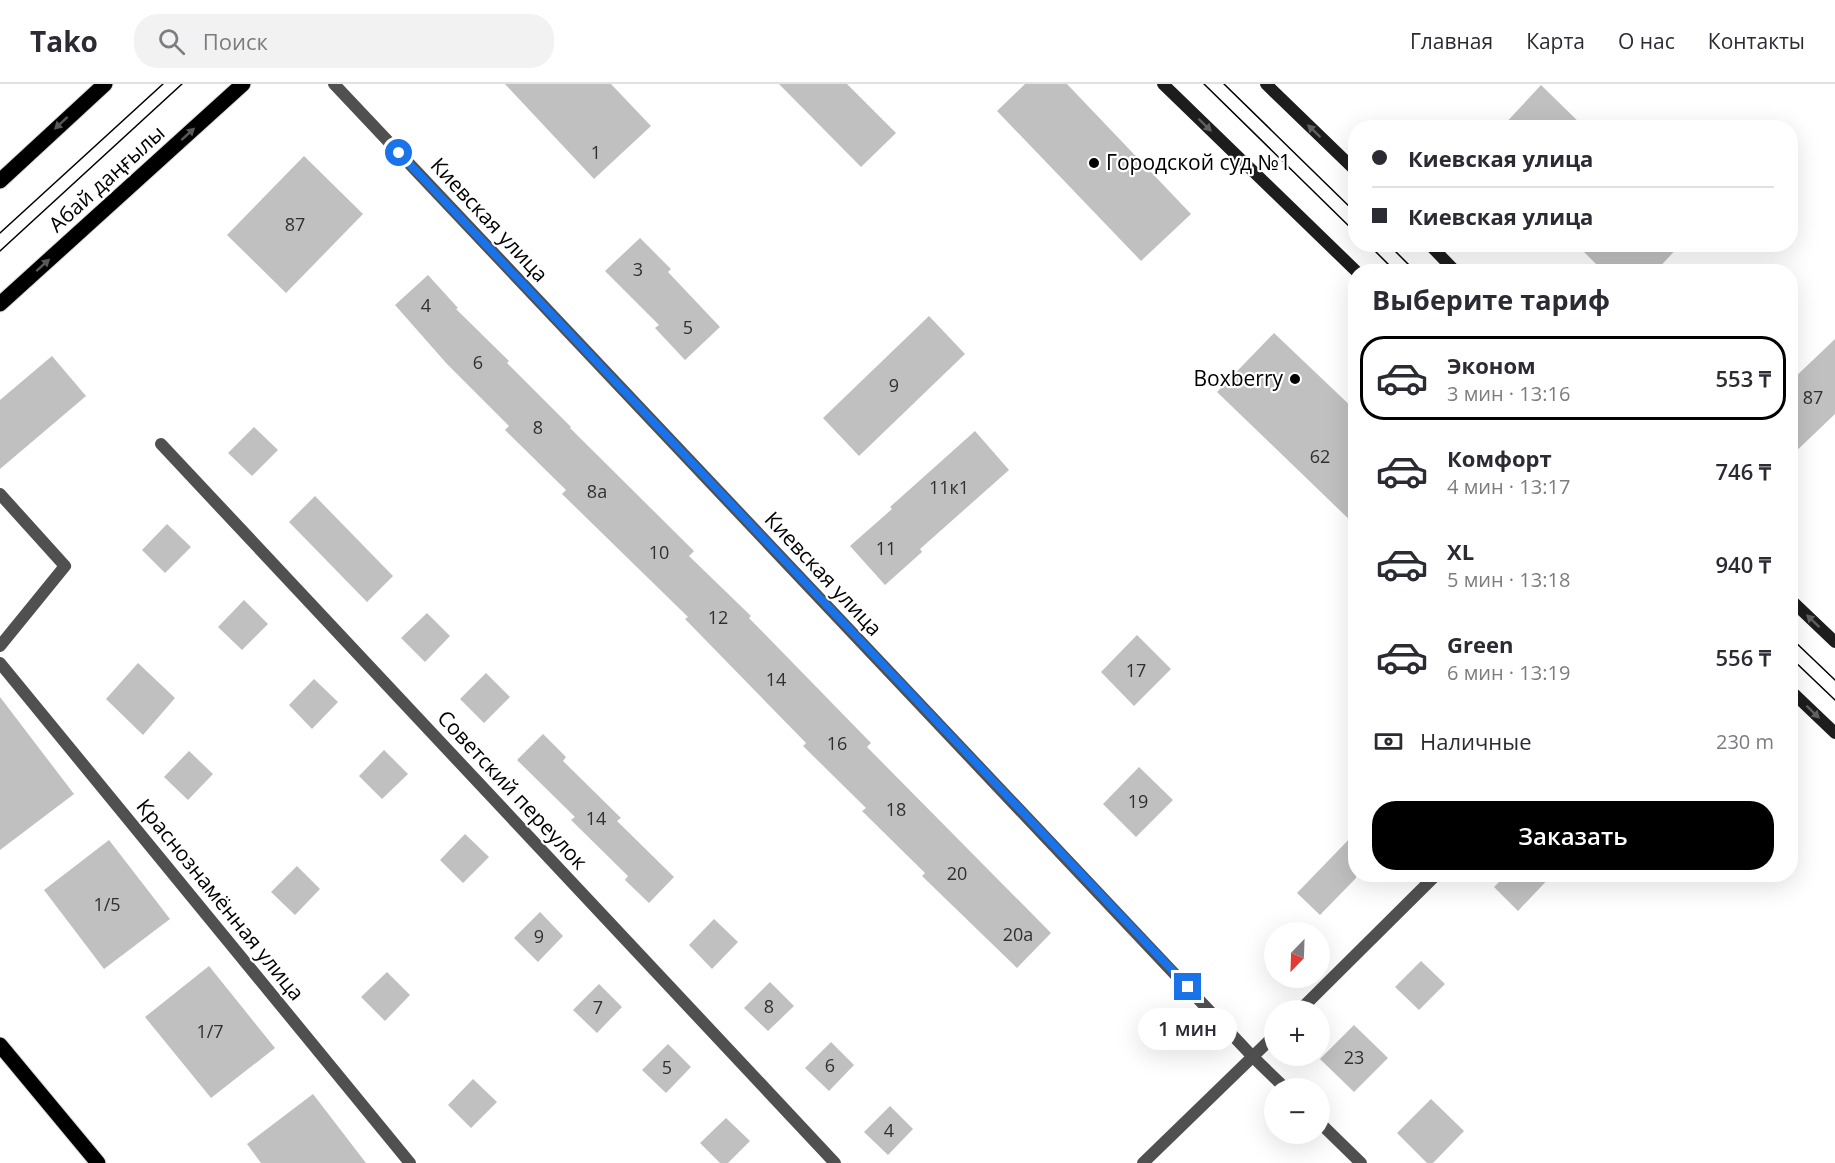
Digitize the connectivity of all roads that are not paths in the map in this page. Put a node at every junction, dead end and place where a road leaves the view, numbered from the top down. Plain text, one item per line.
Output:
1 (105, 84) edge
2 (243, 84) edge
3 (334, 84) edge
4 (1163, 84) edge
5 (1266, 84) edge
6 (1348, 163) edge
7 (0, 181) edge
8 (1437, 252) edge
9 (1349, 264) edge
10 (1448, 264) edge
11 (0, 304) edge
12 (161, 444) dead end
13 (0, 494) edge
14 (1798, 607) edge
15 (1835, 642) edge
16 (0, 646) edge
17 (0, 663) edge
18 (1798, 698) edge
19 (1835, 733) edge
20 (1429, 882) edge
21 (1310, 1000) edge
22 (0, 1045) edge
23 (1264, 1046) edge
24 (1253, 1057) junction
25 (1275, 1078) edge
26 (1330, 1133) edge
27 (98, 1163) edge
28 (410, 1163) edge
29 (835, 1163) edge
30 (1143, 1163) edge
31 (1361, 1163) edge

1 -> 7 main road
11 -> 2 main road, Абай даңғылы
3 - 24 street, Киевская улица
4 -> 9 main road
6 -> 5 main road
8 - 10 main road
12 - 29 street, Советский переулок
13 - 16 street
15 -> 14 main road
17 - 28 street, Краснознамённая улица
18 -> 19 main road
20 - 21 street
22 - 27 main road
23 - 24 street
24 - 25 street, Киевская улица
24 - 30 street
26 - 31 street

